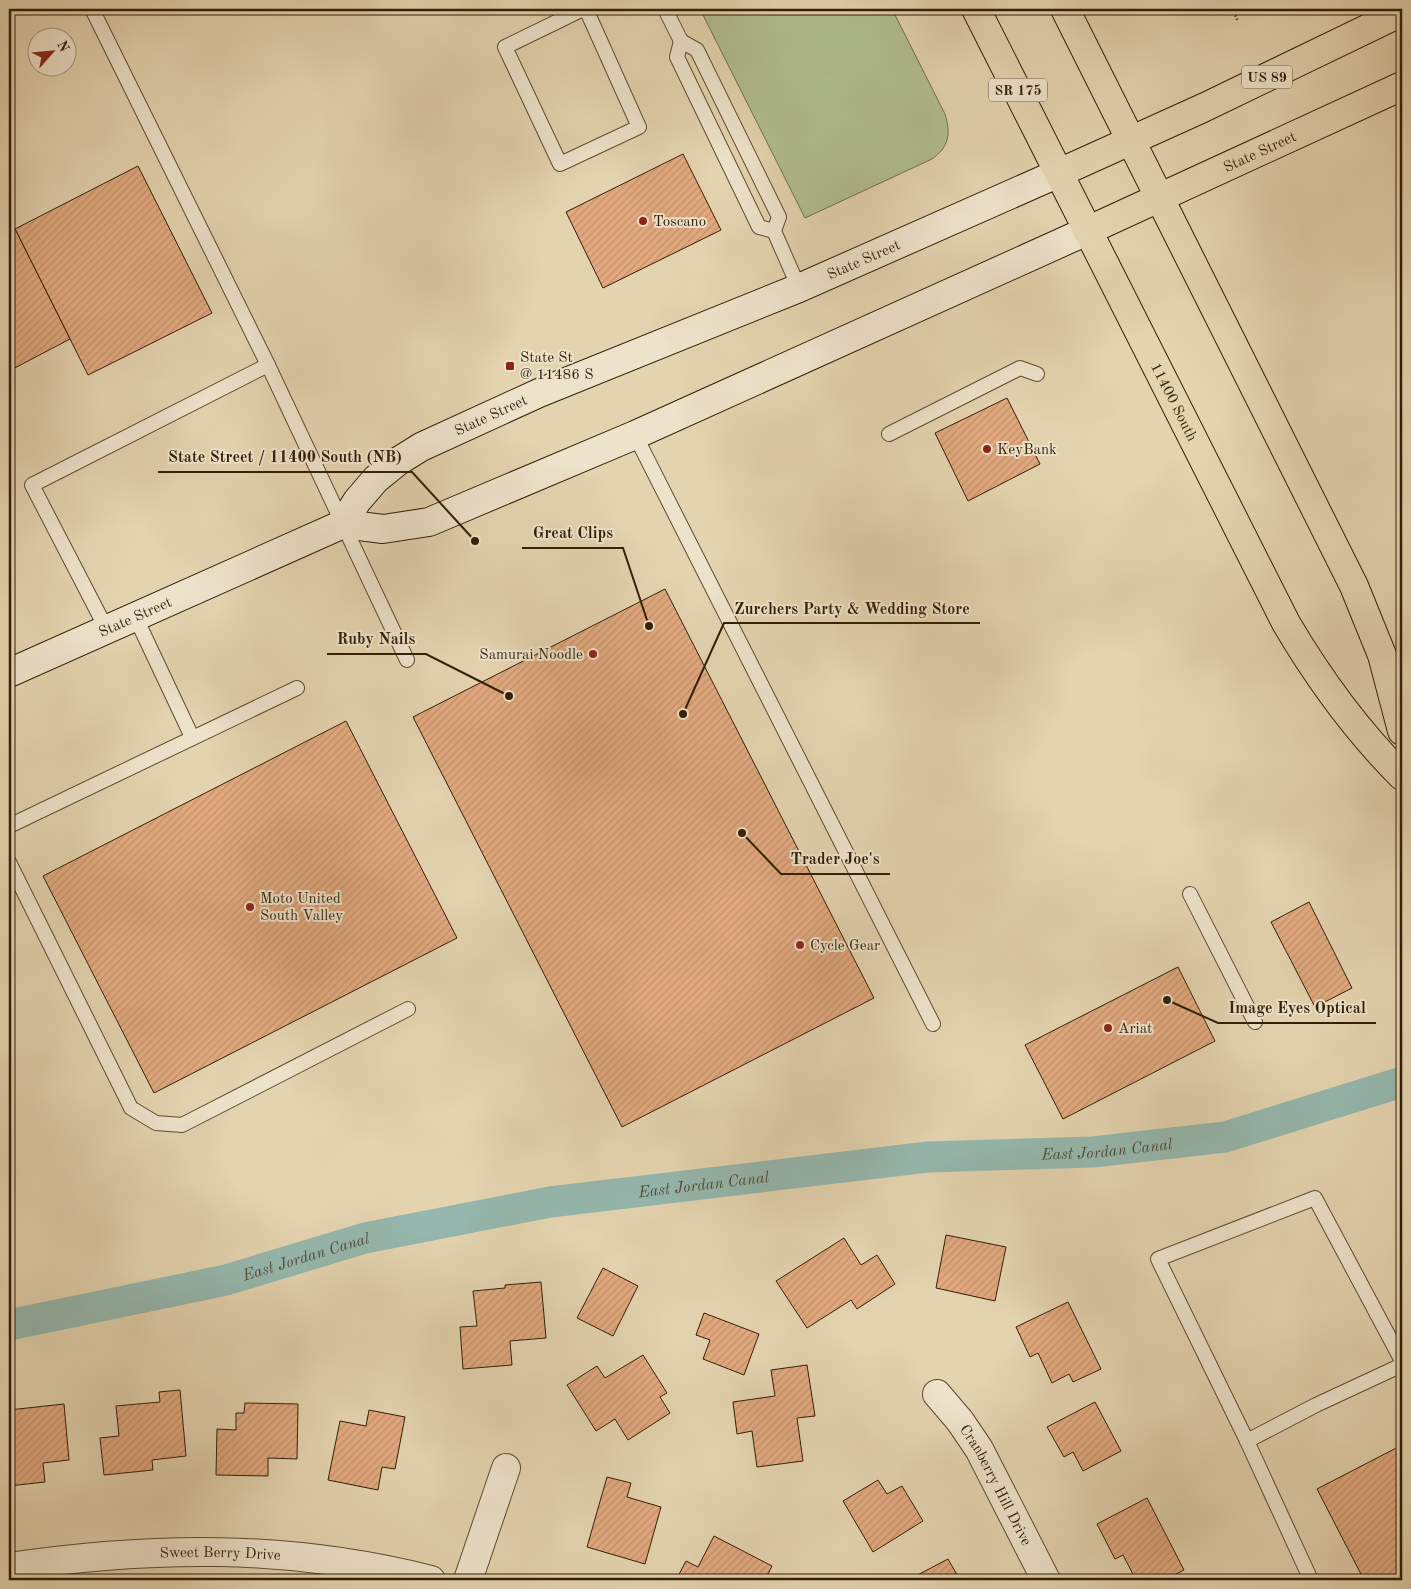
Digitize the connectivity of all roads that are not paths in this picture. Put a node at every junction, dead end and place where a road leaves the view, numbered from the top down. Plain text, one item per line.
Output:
1 (92, 9) edge
2 (585, 9) edge
3 (665, 9) edge
4 (976, 9) edge
5 (1065, 9) edge
6 (1402, 12) edge
7 (680, 41) junction
8 (1402, 86) edge
9 (1132, 140) junction
10 (1059, 173) junction
11 (1161, 198) junction
12 (774, 231) junction
13 (1087, 231) junction
14 (799, 288) junction
15 (268, 365) junction
16 (1037, 374) dead end
17 (889, 434) dead end
18 (635, 435) junction
19 (343, 524) junction
20 (135, 616) junction
21 (106, 628) junction
22 (407, 660) dead end
23 (9, 673) edge
24 (297, 688) dead end
25 (1402, 732) edge
26 (192, 737) junction
27 (1402, 776) edge
28 (9, 826) edge
29 (9, 862) edge
30 (1190, 894) dead end
31 (408, 1009) dead end
32 (1255, 1022) dead end
33 (933, 1024) dead end
34 (1402, 1363) edge
35 (937, 1394) dead end
36 (1247, 1441) junction
37 (506, 1468) dead end
38 (9, 1567) edge
39 (431, 1580) edge
40 (468, 1580) edge
41 (1046, 1580) edge
42 (1311, 1580) edge

1 - 15 lane
2 - 2 lane
3 - 7 lane
4 - 10 main road, 11400 South / SR 175
5 - 9 main road
6 - 9 main road, State Street / US 89
7 - 12 lane
7 - 12 lane
8 - 11 main road, State Street
9 - 10 main road, State Street / US 89
9 - 11 main road
10 - 13 main road, 11400 South / SR 175
10 - 14 main road, State Street / US 89
11 - 13 main road, State Street
11 - 25 main road
12 - 14 lane
13 - 18 main road, State Street
13 - 27 main road, 11400 South
14 - 19 main road, State Street / US 89
15 - 19 lane
15 - 21 lane
16 - 17 lane
18 - 19 main road, State Street
18 - 33 lane
19 - 20 main road, State Street
19 - 22 lane
20 - 21 main road, State Street
20 - 26 lane
21 - 23 main road, State Street
24 - 26 lane
26 - 28 lane
29 - 31 lane
30 - 32 lane
34 - 36 lane
34 - 36 lane
35 - 41 main road, Cranberry Hill Drive
36 - 42 lane
37 - 40 main road
38 - 39 main road, Sweet Berry Drive

